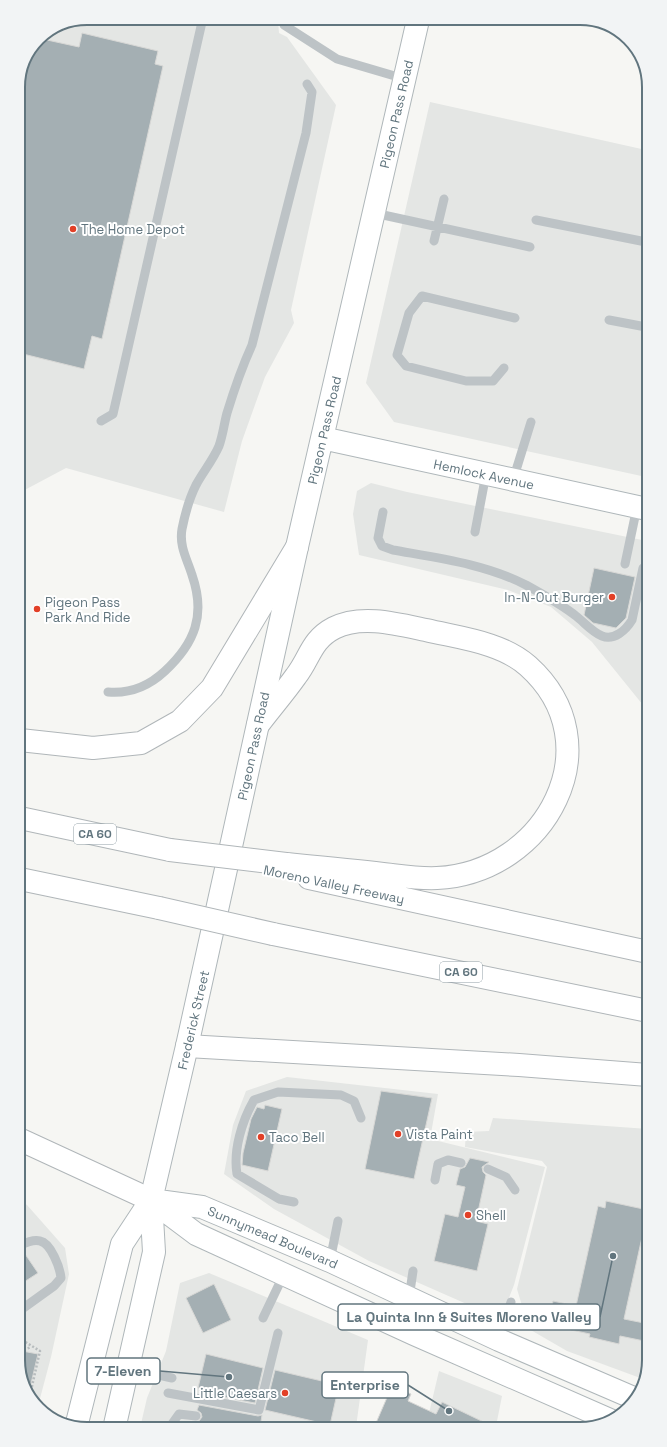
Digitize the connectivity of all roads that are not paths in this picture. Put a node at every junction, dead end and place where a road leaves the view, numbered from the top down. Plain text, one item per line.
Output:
1 (201, 25) edge
2 (286, 25) edge
3 (417, 25) edge
4 (404, 79) junction
5 (307, 84) dead end
6 (444, 199) dead end
7 (374, 213) junction
8 (536, 220) dead end
9 (437, 227) junction
10 (434, 241) dead end
11 (642, 241) edge
12 (530, 247) dead end
13 (515, 318) dead end
14 (608, 320) dead end
15 (642, 326) edge
16 (504, 368) dead end
17 (101, 421) dead end
18 (531, 422) dead end
19 (322, 438) junction
20 (486, 474) junction
21 (513, 480) junction
22 (642, 508) edge
23 (383, 512) dead end
24 (475, 532) dead end
25 (297, 547) junction
26 (625, 564) dead end
27 (642, 573) edge
28 (108, 692) dead end
29 (258, 725) junction
30 (25, 741) edge
31 (25, 819) edge
32 (233, 840) joint
33 (285, 868) junction
34 (25, 880) edge
35 (642, 951) edge
36 (642, 1010) edge
37 (187, 1046) junction
38 (642, 1075) edge
39 (361, 1118) dead end
40 (25, 1142) edge
41 (461, 1163) dead end
42 (488, 1169) dead end
43 (434, 1180) dead end
44 (515, 1190) dead end
45 (152, 1200) junction
46 (294, 1202) dead end
47 (338, 1221) dead end
48 (25, 1243) edge
49 (330, 1261) junction
50 (413, 1271) dead end
51 (284, 1274) junction
52 (409, 1298) junction
53 (511, 1302) dead end
54 (25, 1307) edge
55 (263, 1318) dead end
56 (278, 1333) dead end
57 (414, 1334) junction
58 (499, 1340) junction
59 (551, 1363) junction
60 (128, 1368) junction
61 (502, 1371) junction
62 (172, 1378) dead end
63 (168, 1393) dead end
64 (631, 1397) edge
65 (196, 1416) dead end
66 (604, 1417) edge
67 (77, 1421) edge
68 (116, 1422) edge
69 (173, 1422) edge

1 - 17 lane
2 - 4 lane
3 - 4 main road, Pigeon Pass Road
4 - 7 main road, Pigeon Pass Road
5 - 28 lane
6 - 9 lane
7 - 9 lane
7 - 19 main road, Pigeon Pass Road
8 - 11 lane
9 - 10 lane
9 - 12 lane
13 - 16 lane
14 - 15 lane
18 - 21 lane
19 - 20 main road, Hemlock Avenue
19 - 25 main road, Pigeon Pass Road
20 - 21 main road, Hemlock Avenue
20 - 24 lane
21 - 22 main road, Hemlock Avenue
22 - 26 lane
23 - 27 lane
25 - 29 main road, Pigeon Pass Road
25 - 30 main road
29 - 32 main road, Pigeon Pass Road
29 - 33 main road
31 - 33 main road, Moreno Valley Freeway / CA 60, bridge
32 - 37 main road, Frederick Street
33 - 35 main road, Moreno Valley Freeway / CA 60
34 - 36 main road, CA 60, bridge
37 - 38 main road
37 - 45 main road, Frederick Street
39 - 46 lane
40 - 45 main road
41 - 43 lane
42 - 44 lane
45 - 49 main road, Sunnymead Boulevard
45 - 51 main road, Sunnymead Boulevard
45 - 60 main road, Frederick Street
45 - 67 main road, Frederick Street
47 - 49 lane
48 - 54 lane
49 - 52 main road, Sunnymead Boulevard
50 - 52 lane
51 - 55 lane
51 - 57 main road, Sunnymead Boulevard
52 - 58 main road, Sunnymead Boulevard
53 - 58 lane
56 - 63 lane
57 - 58 main road
57 - 61 main road, Sunnymead Boulevard
58 - 59 main road, Sunnymead Boulevard
59 - 61 main road
59 - 64 main road, Sunnymead Boulevard
60 - 62 lane
60 - 68 main road, Frederick Street
61 - 66 main road, Sunnymead Boulevard
65 - 69 lane

